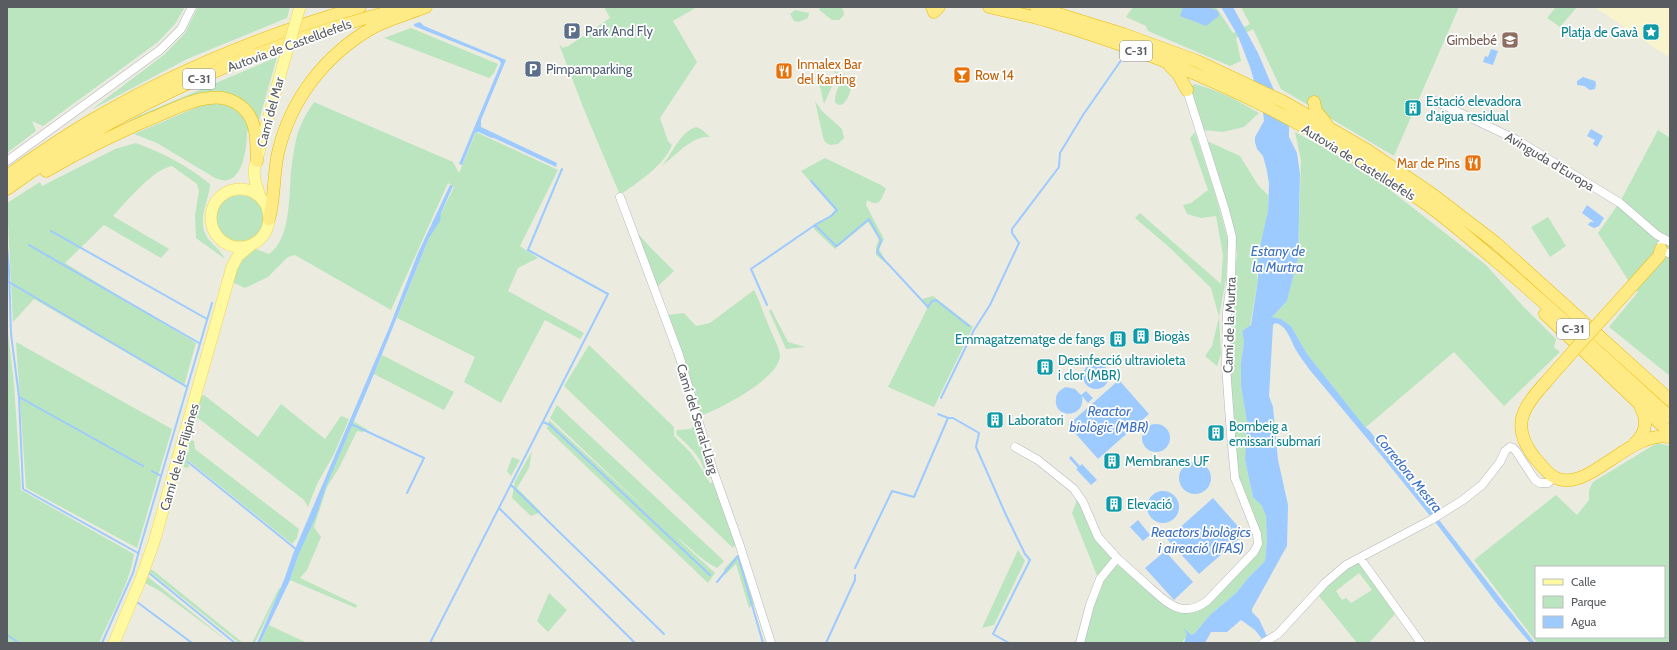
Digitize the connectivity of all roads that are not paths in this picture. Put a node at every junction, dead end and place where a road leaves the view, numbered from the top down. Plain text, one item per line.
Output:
1 (192, 7) edge
2 (300, 7) edge
3 (347, 7) edge
4 (360, 7) edge
5 (408, 7) edge
6 (426, 7) edge
7 (932, 7) edge
8 (939, 7) edge
9 (989, 7) edge
10 (1036, 7) edge
11 (335, 14) junction
12 (1158, 58) junction
13 (1214, 83) junction
14 (1187, 90) junction
15 (1433, 100) dead end
16 (7, 161) edge
17 (256, 166) junction
18 (7, 176) edge
19 (7, 189) edge
20 (237, 190) junction
21 (7, 194) edge
22 (260, 197) junction
23 (620, 197) dead end
24 (269, 219) junction
25 (1474, 242) junction
26 (224, 243) junction
27 (250, 246) junction
28 (1666, 250) edge
29 (232, 267) junction
30 (1598, 335) junction
31 (1670, 389) edge
32 (1670, 400) edge
33 (1636, 402) junction
34 (1670, 417) edge
35 (1670, 434) edge
36 (1670, 437) edge
37 (1632, 446) junction
38 (1015, 447) dead end
39 (1554, 477) junction
40 (1117, 558) junction
41 (1360, 558) junction
42 (1266, 641) edge
43 (114, 643) edge
44 (771, 643) edge
45 (1080, 643) edge
46 (1421, 643) edge

1 - 16 street
2 - 17 main road, Camí del Mar, bridge
3 - 11 highway
4 - 11 highway, Autovia de Castelldefels / C-31
5 - 19 highway, Autovia de Castelldefels / C-31
6 - 24 highway
7 - 8 highway
9 - 12 highway, Autovia de Castelldefels / C-31
10 - 30 highway, Autovia de Castelldefels / C-31
11 - 18 highway, Autovia de Castelldefels / C-31
12 - 13 highway, Autovia de Castelldefels / C-31
12 - 14 highway
13 - 14 highway
13 - 25 highway, Autovia de Castelldefels / C-31
14 - 40 street, Camí de la Murtra
15 - 28 street, Avinguda d'Europa
17 - 20 main road, Camí del Mar
17 - 21 highway
17 - 22 main road, Camí del Mar
20 - 22 main road
20 - 26 main road
22 - 24 main road
23 - 44 street, Camí del Serral-Llarg
24 - 27 main road
25 - 33 highway
25 - 34 highway, Autovia de Castelldefels / C-31
26 - 27 main road
26 - 29 main road
27 - 29 main road
28 - 39 highway, bridge
29 - 43 main road, Camí de les Filipines
30 - 31 highway
30 - 32 highway, Autovia de Castelldefels / C-31
33 - 35 highway
33 - 37 highway
36 - 37 highway
37 - 39 highway
38 - 40 street
39 - 41 street
40 - 45 street
41 - 42 street
41 - 46 street

